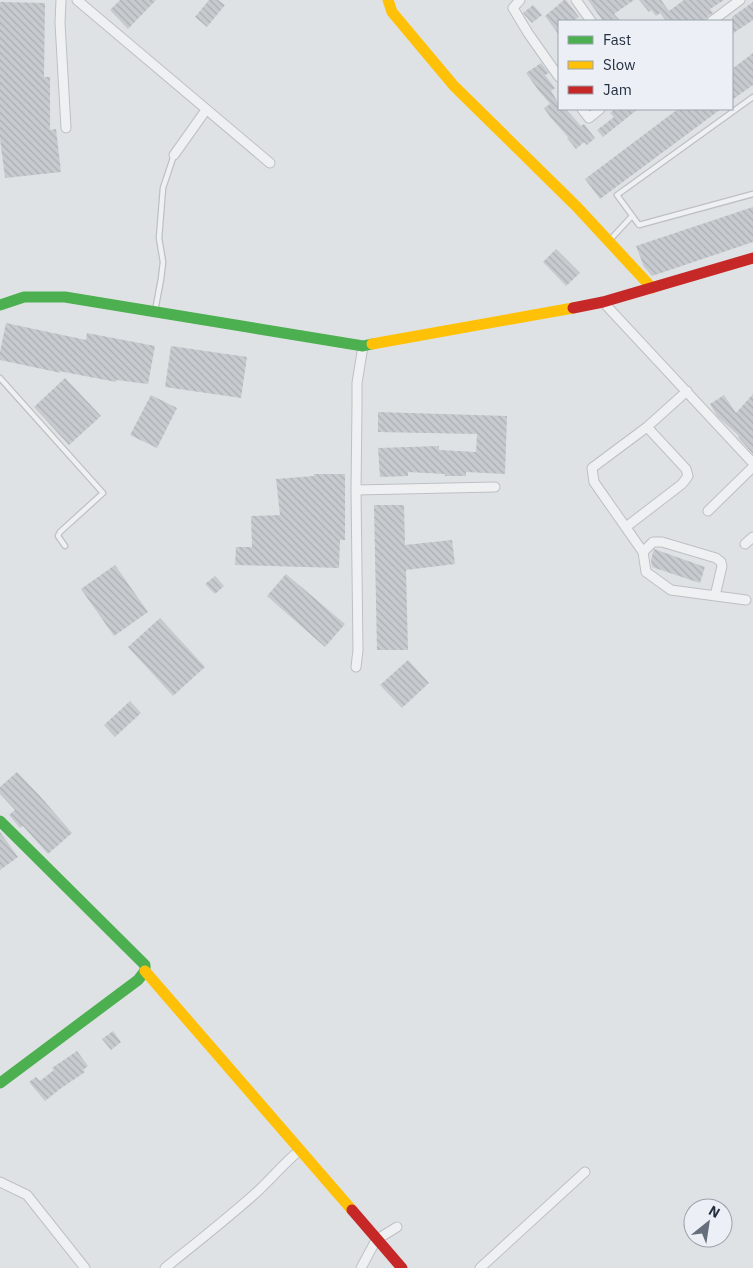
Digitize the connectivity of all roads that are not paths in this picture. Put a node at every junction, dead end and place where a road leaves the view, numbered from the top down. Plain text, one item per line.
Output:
1 (60, 0) edge
2 (77, 0) edge
3 (388, 0) edge
4 (520, 0) edge
5 (576, 0) edge
6 (738, 0) edge
7 (590, 20) edge
8 (713, 20) edge
9 (558, 76) edge
10 (753, 97) edge
11 (206, 110) junction
12 (583, 110) edge
13 (599, 110) edge
14 (66, 128) dead end
15 (174, 155) joint
16 (270, 163) dead end
17 (753, 194) edge
18 (632, 216) junction
19 (609, 242) junction
20 (753, 258) edge
21 (652, 288) junction
22 (603, 302) junction
23 (0, 305) edge
24 (155, 312) junction
25 (363, 346) junction
26 (0, 378) edge
27 (687, 392) junction
28 (647, 427) junction
29 (753, 463) edge
30 (753, 467) edge
31 (495, 487) dead end
32 (356, 490) junction
33 (708, 511) dead end
34 (626, 527) junction
35 (753, 537) edge
36 (745, 544) dead end
37 (65, 546) dead end
38 (643, 552) junction
39 (716, 596) junction
40 (746, 600) dead end
41 (356, 667) dead end
42 (0, 822) edge
43 (145, 972) junction
44 (0, 1083) edge
45 (300, 1151) junction
46 (585, 1172) dead end
47 (0, 1182) edge
48 (397, 1227) dead end
49 (376, 1240) junction
50 (85, 1268) edge
51 (165, 1268) edge
52 (361, 1268) edge
53 (402, 1268) edge
54 (480, 1268) edge

1 - 14 street
2 - 11 street
3 - 19 street
4 - 9 street
5 - 7 street
6 - 8 street
10 - 18 lane
11 - 15 street
11 - 16 street
12 - 13 street
15 - 24 lane
17 - 18 lane
18 - 19 lane
19 - 21 street
20 - 21 street
21 - 22 street
22 - 25 street
22 - 27 street
23 - 24 street
24 - 25 street
25 - 32 street
26 - 37 lane
27 - 28 street
27 - 29 street
28 - 34 street
28 - 34 street
30 - 33 street
31 - 32 street
32 - 41 street
34 - 38 street
35 - 36 street
38 - 39 street
38 - 39 street
39 - 40 street
42 - 43 street
43 - 44 street
43 - 45 street
45 - 49 street
45 - 51 street
46 - 54 street
47 - 50 street
48 - 49 street
49 - 52 street
49 - 53 street

